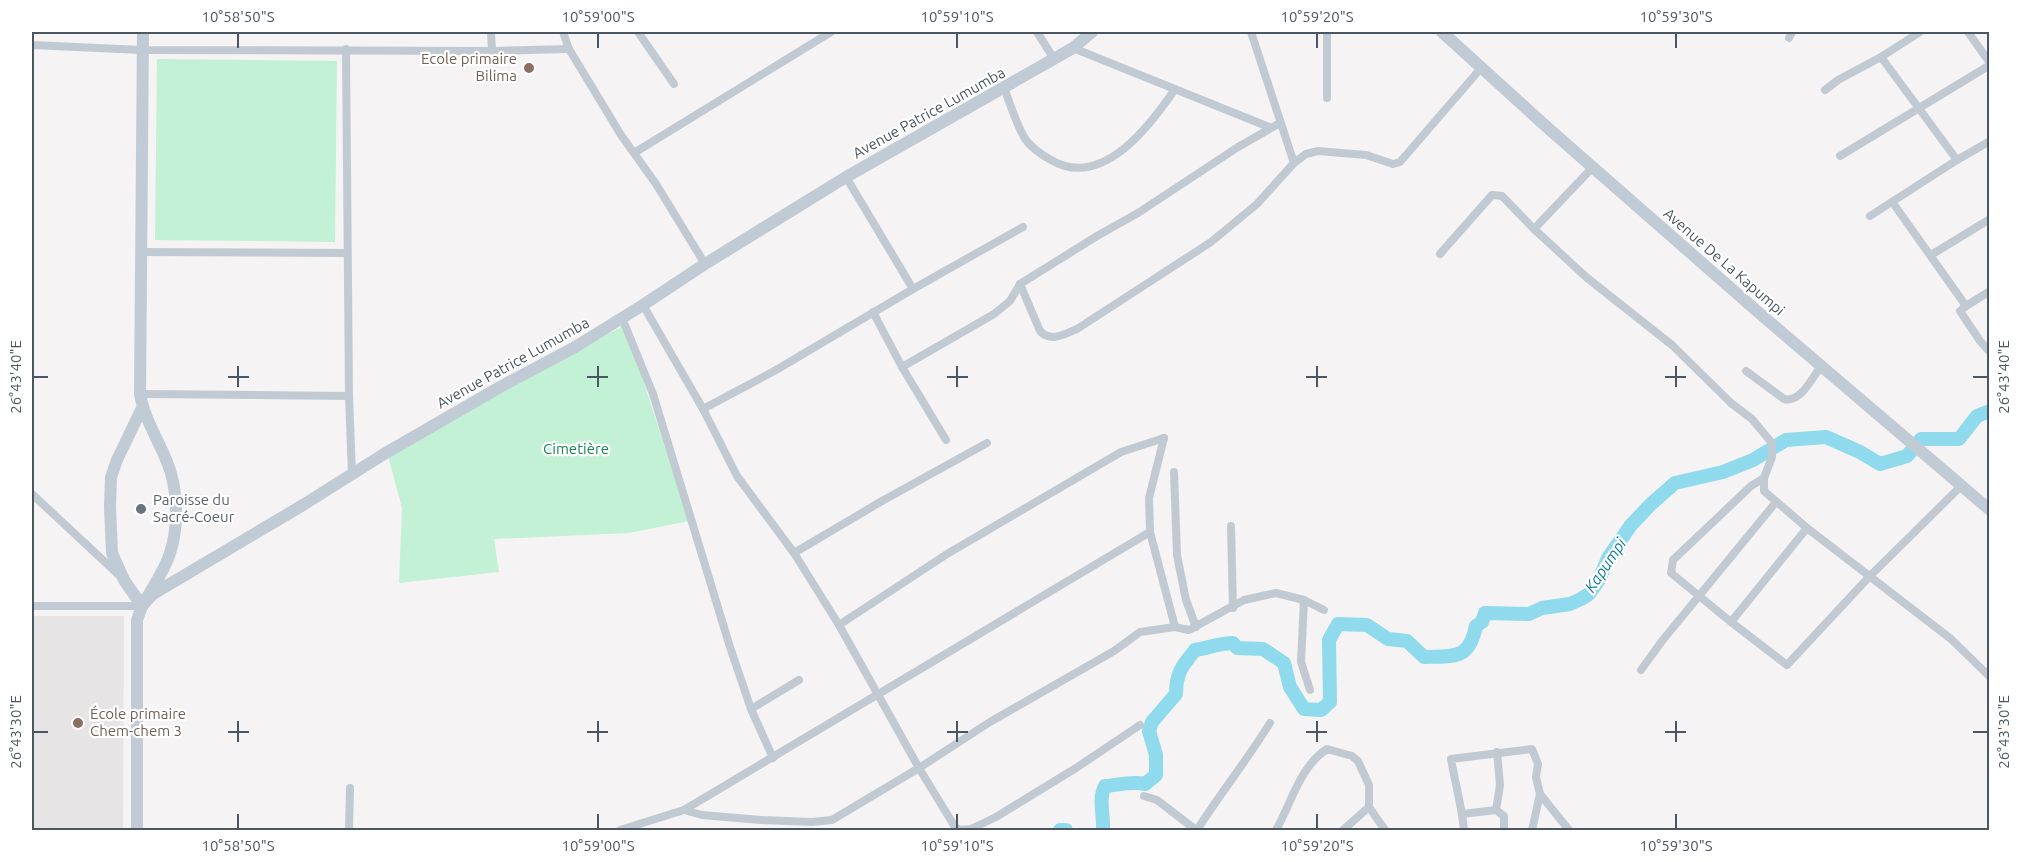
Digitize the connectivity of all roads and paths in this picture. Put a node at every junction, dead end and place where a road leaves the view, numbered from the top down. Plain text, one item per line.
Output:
1 (142, 32) edge
2 (491, 32) edge
3 (563, 32) edge
4 (638, 32) edge
5 (831, 32) edge
6 (1037, 32) edge
7 (1092, 32) edge
8 (1251, 32) edge
9 (1327, 32) edge
10 (1442, 32) edge
11 (1920, 32) edge
12 (1968, 32) edge
13 (32, 45) edge
14 (1073, 48) junction
15 (346, 49) junction
16 (569, 49) junction
17 (142, 50) junction
18 (492, 51) junction
19 (1881, 57) junction
20 (1054, 59) junction
21 (1989, 64) edge
22 (1482, 67) junction
23 (674, 84) dead end
24 (1004, 88) junction
25 (1175, 89) junction
26 (1825, 90) dead end
27 (1327, 98) dead end
28 (1919, 108) junction
29 (1280, 123) junction
30 (1269, 128) junction
31 (1989, 141) edge
32 (634, 153) junction
33 (1840, 156) dead end
34 (1957, 160) junction
35 (1294, 163) junction
36 (1593, 167) junction
37 (846, 177) junction
38 (1893, 203) junction
39 (1870, 216) dead end
40 (1989, 219) edge
41 (1023, 227) dead end
42 (1534, 229) junction
43 (140, 252) junction
44 (347, 253) junction
45 (1440, 254) dead end
46 (1931, 255) junction
47 (705, 264) junction
48 (1020, 284) junction
49 (913, 289) junction
50 (1989, 291) edge
51 (643, 305) junction
52 (1966, 306) junction
53 (873, 312) junction
54 (622, 318) junction
55 (1989, 352) edge
56 (1821, 366) junction
57 (902, 367) junction
58 (1746, 371) dead end
59 (140, 394) junction
60 (348, 396) junction
61 (142, 408) junction
62 (703, 409) junction
63 (946, 440) dead end
64 (987, 443) dead end
65 (1174, 472) dead end
66 (352, 475) junction
67 (1764, 478) junction
68 (1961, 486) junction
69 (32, 494) edge
70 (1776, 502) junction
71 (1989, 508) edge
72 (1231, 526) dead end
73 (1807, 528) junction
74 (1150, 532) junction
75 (794, 553) junction
76 (1869, 577) junction
77 (124, 580) junction
78 (1699, 595) junction
79 (1304, 600) junction
80 (32, 606) edge
81 (142, 606) junction
82 (1233, 608) junction
83 (1324, 610) dead end
84 (1731, 622) junction
85 (839, 625) junction
86 (1175, 627) junction
87 (1196, 627) junction
88 (1641, 670) dead end
89 (1989, 677) edge
90 (799, 680) dead end
91 (1310, 690) dead end
92 (878, 695) junction
93 (751, 709) junction
94 (1270, 723) dead end
95 (1140, 725) dead end
96 (1497, 752) junction
97 (773, 758) junction
98 (919, 768) junction
99 (350, 788) dead end
100 (1540, 794) junction
101 (1144, 796) dead end
102 (1369, 807) junction
103 (684, 810) junction
104 (1496, 810) junction
105 (1462, 814) junction
106 (137, 831) edge
107 (349, 831) edge
108 (620, 831) edge
109 (1196, 831) edge
110 (1276, 831) edge
111 (1343, 831) edge
112 (1385, 831) edge
113 (1464, 831) edge
114 (1504, 831) edge
115 (1532, 831) edge
116 (1569, 831) edge

1 - 17 street
2 - 18 street
3 - 16 street
4 - 23 street
5 - 32 street
6 - 20 street
7 - 14 street, Avenue Patrice Lumumba
8 - 29 street
9 - 27 street
10 - 22 street, Avenue De La Kapumpi
11 - 19 street
12 - 21 street
13 - 17 street
14 - 20 street, Avenue Patrice Lumumba
14 - 25 street
15 - 17 street
15 - 18 street
15 - 44 street
16 - 18 street
16 - 32 street
17 - 43 street
19 - 26 street
19 - 28 street
20 - 24 street, Avenue Patrice Lumumba
21 - 28 street
22 - 35 street
22 - 36 street, Avenue De La Kapumpi
24 - 25 street
24 - 37 street, Avenue Patrice Lumumba
25 - 30 street
28 - 33 street
28 - 34 street
29 - 30 street
29 - 35 street
30 - 48 street
31 - 34 street
32 - 47 street
34 - 38 street
35 - 48 street
36 - 42 street
36 - 56 street, Avenue De La Kapumpi
37 - 47 street, Avenue Patrice Lumumba
37 - 49 street
38 - 39 street
38 - 46 street
40 - 46 street
41 - 49 street
42 - 45 street
42 - 67 street
43 - 44 street
43 - 59 street
44 - 60 street
46 - 52 street
47 - 51 street, Avenue Patrice Lumumba
48 - 57 street
49 - 53 street
50 - 52 street
51 - 54 street, Avenue Patrice Lumumba
51 - 62 street
52 - 55 street
53 - 57 street
53 - 62 street
54 - 66 street, Avenue Patrice Lumumba
54 - 93 street
56 - 58 street
56 - 68 street, Avenue De La Kapumpi
57 - 63 street
59 - 60 street
59 - 61 street
60 - 66 street
61 - 77 street
61 - 81 street
62 - 75 street
64 - 75 street
65 - 87 street
66 - 81 street, Avenue Patrice Lumumba
67 - 70 street
67 - 78 street
68 - 71 street, Avenue De La Kapumpi
68 - 76 street
69 - 77 street
70 - 73 street
70 - 78 street
72 - 82 street
73 - 76 street
73 - 84 street
74 - 85 street
74 - 86 street
74 - 92 street
75 - 85 street
76 - 84 street
76 - 89 street
77 - 81 street
78 - 84 street
78 - 88 street
79 - 82 street
79 - 83 street
79 - 91 street
80 - 81 street
81 - 106 street
82 - 87 street
85 - 92 street
86 - 87 street
86 - 98 street
90 - 93 street
92 - 97 street
92 - 98 street
93 - 97 street
94 - 109 street
95 - 98 street
96 - 100 street
96 - 104 street
96 - 105 street
97 - 103 street
98 - 103 street
99 - 107 street
100 - 115 street
100 - 116 street
101 - 109 street
102 - 110 street
102 - 111 street
102 - 112 street
103 - 108 street
104 - 105 street
104 - 114 street
105 - 113 street

